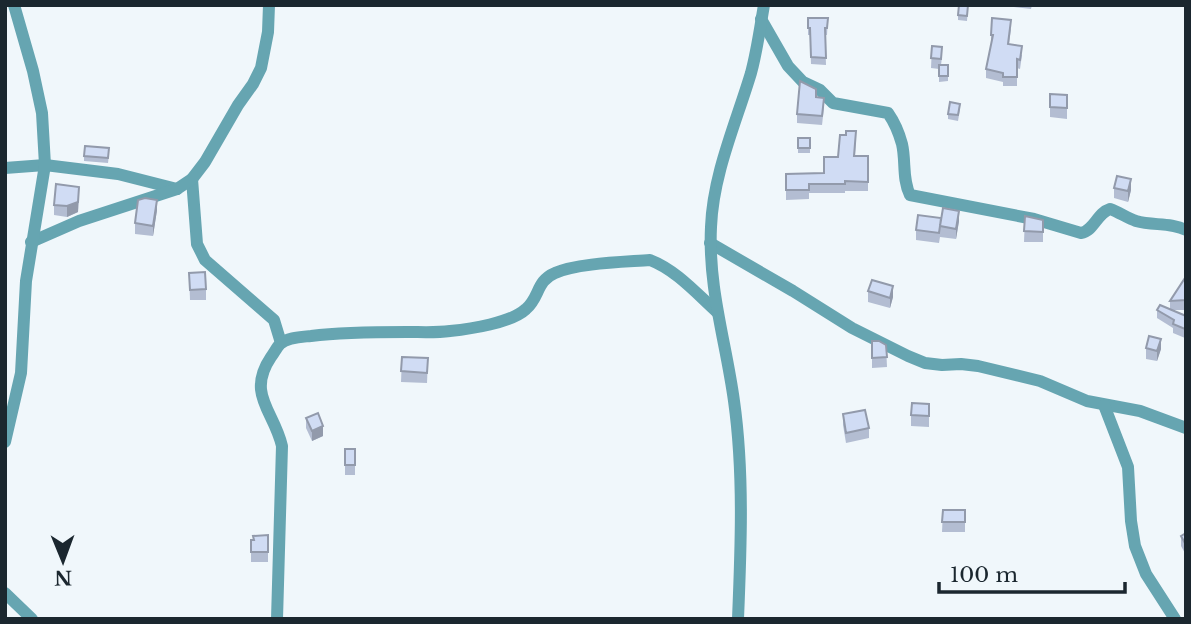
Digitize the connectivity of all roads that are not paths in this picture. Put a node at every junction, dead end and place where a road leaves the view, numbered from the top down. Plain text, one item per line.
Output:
1 (14, 5) edge
2 (269, 5) edge
3 (764, 5) edge
4 (761, 19) junction
5 (45, 165) junction
6 (5, 168) edge
7 (191, 179) junction
8 (177, 189) junction
9 (1186, 230) edge
10 (32, 242) junction
11 (710, 243) junction
12 (717, 312) junction
13 (281, 343) junction
14 (1104, 405) junction
15 (1186, 428) edge
16 (5, 442) edge
17 (7, 597) edge
18 (32, 619) edge
19 (277, 619) edge
20 (738, 619) edge
21 (1175, 619) edge

1 - 5 street
2 - 7 street
3 - 4 street
4 - 9 street
4 - 11 street
5 - 6 street
5 - 8 street
5 - 10 street
7 - 8 street
7 - 13 street
8 - 10 street
10 - 16 street
11 - 12 street
11 - 14 street
12 - 13 street
12 - 20 street
13 - 19 street
14 - 15 street
14 - 21 street
17 - 18 street

